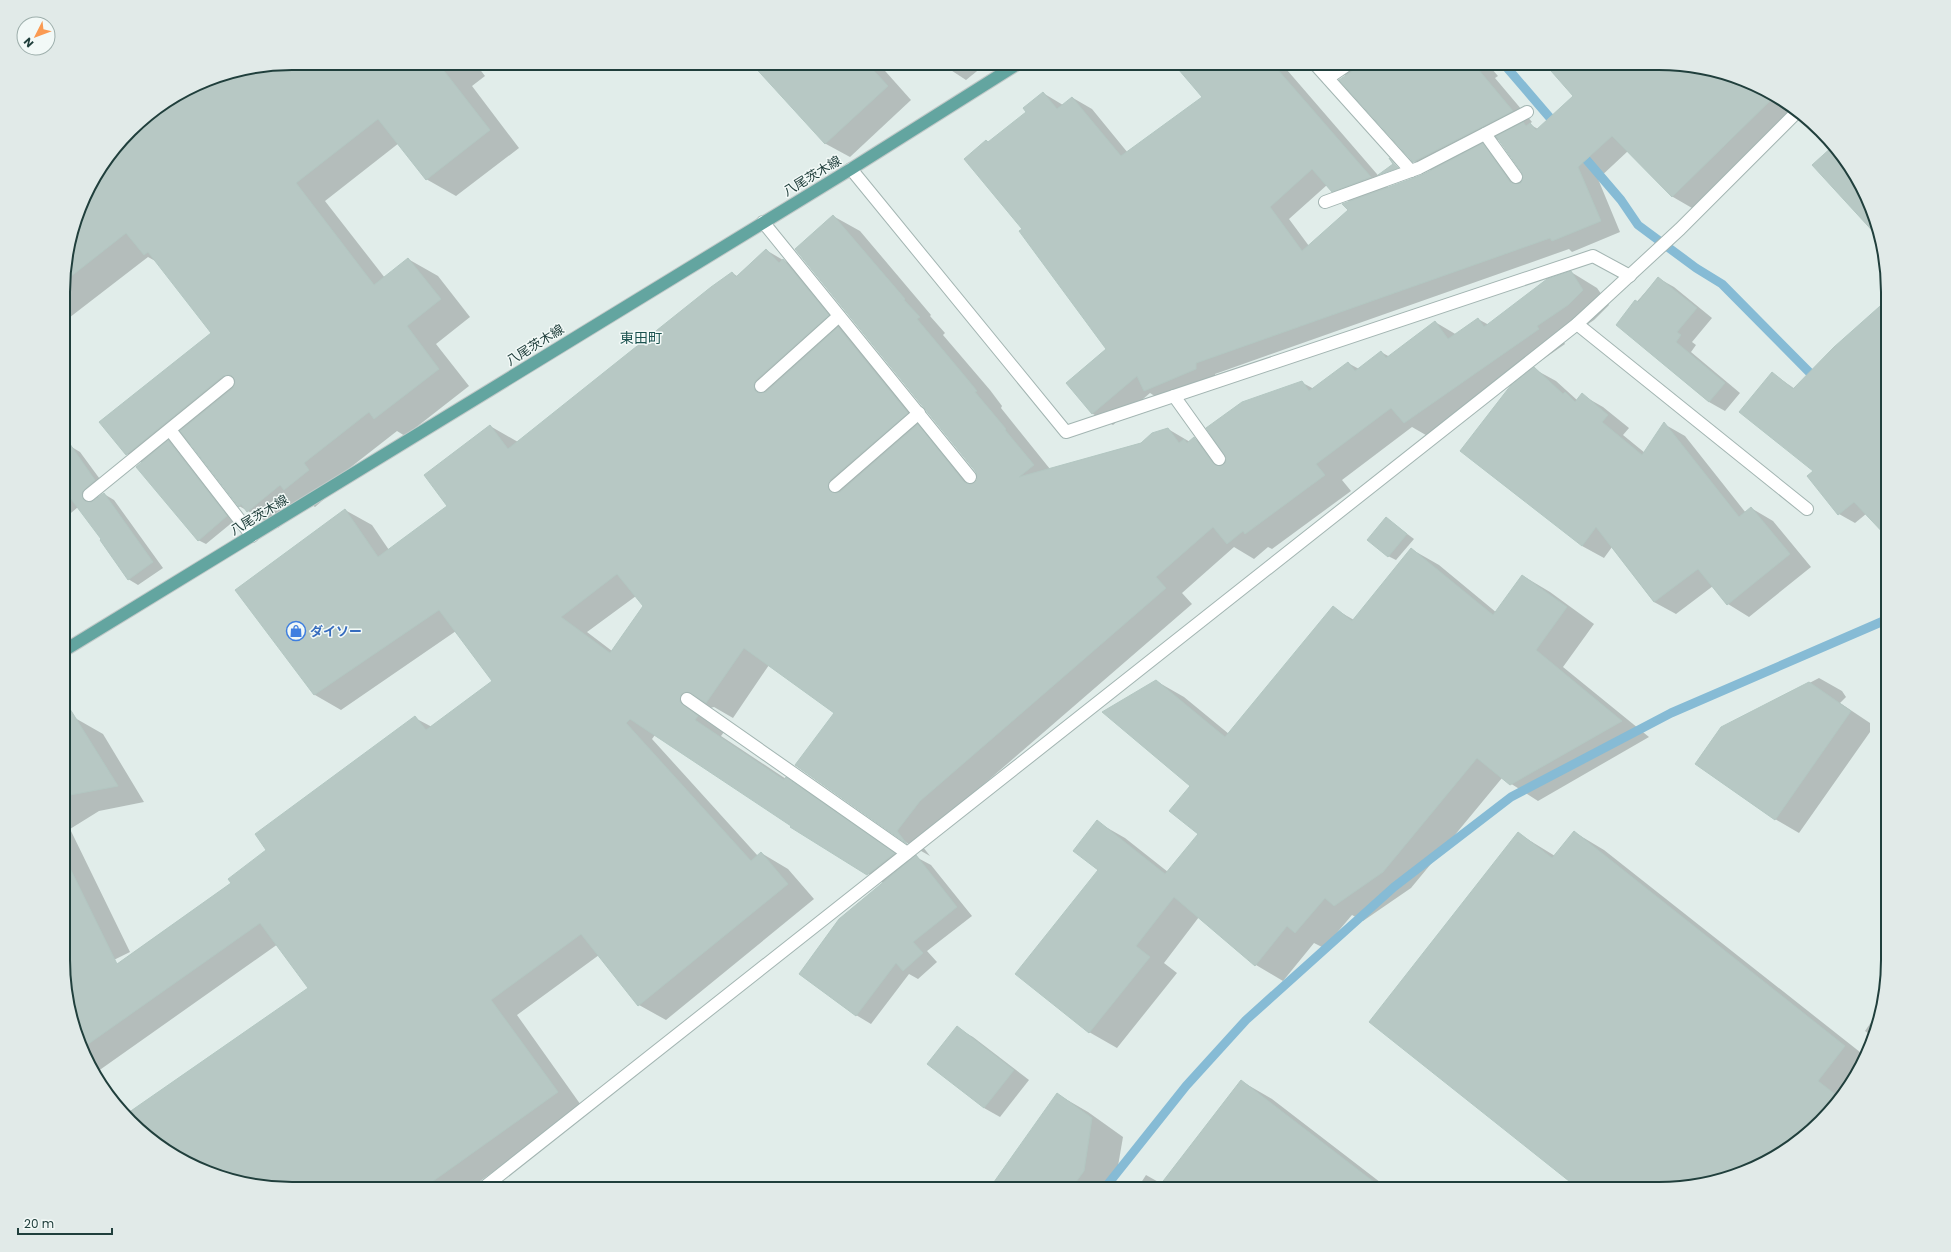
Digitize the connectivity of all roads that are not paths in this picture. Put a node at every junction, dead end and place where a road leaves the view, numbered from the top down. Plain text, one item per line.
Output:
1 (1008, 70) edge
2 (1321, 70) edge
3 (1340, 70) edge
4 (1328, 78) junction
5 (1527, 112) dead end
6 (1793, 116) edge
7 (1485, 134) junction
8 (851, 169) junction
9 (1411, 171) junction
10 (1516, 177) dead end
11 (1325, 202) dead end
12 (763, 222) junction
13 (1630, 276) junction
14 (839, 316) junction
15 (1577, 324) junction
16 (228, 382) dead end
17 (761, 386) dead end
18 (1174, 396) junction
19 (919, 413) junction
20 (170, 430) junction
21 (1219, 459) dead end
22 (970, 477) dead end
23 (835, 486) dead end
24 (89, 495) dead end
25 (1808, 509) dead end
26 (252, 536) junction
27 (70, 647) edge
28 (687, 699) dead end
29 (907, 853) junction
30 (491, 1182) edge

1 - 8 main road, 八尾茨木線
2 - 4 street
3 - 4 street
4 - 9 street
5 - 7 street
6 - 13 street
7 - 9 street
7 - 10 street
8 - 12 main road, 八尾茨木線
8 - 18 street
9 - 11 street
12 - 14 street
12 - 26 main road, 八尾茨木線
13 - 15 street
13 - 18 street
14 - 17 street
14 - 19 street
15 - 25 street
15 - 29 street
16 - 20 street
18 - 21 street
19 - 22 street
19 - 23 street
20 - 24 street
20 - 26 street
26 - 27 main road, 八尾茨木線
28 - 29 street
29 - 30 street

